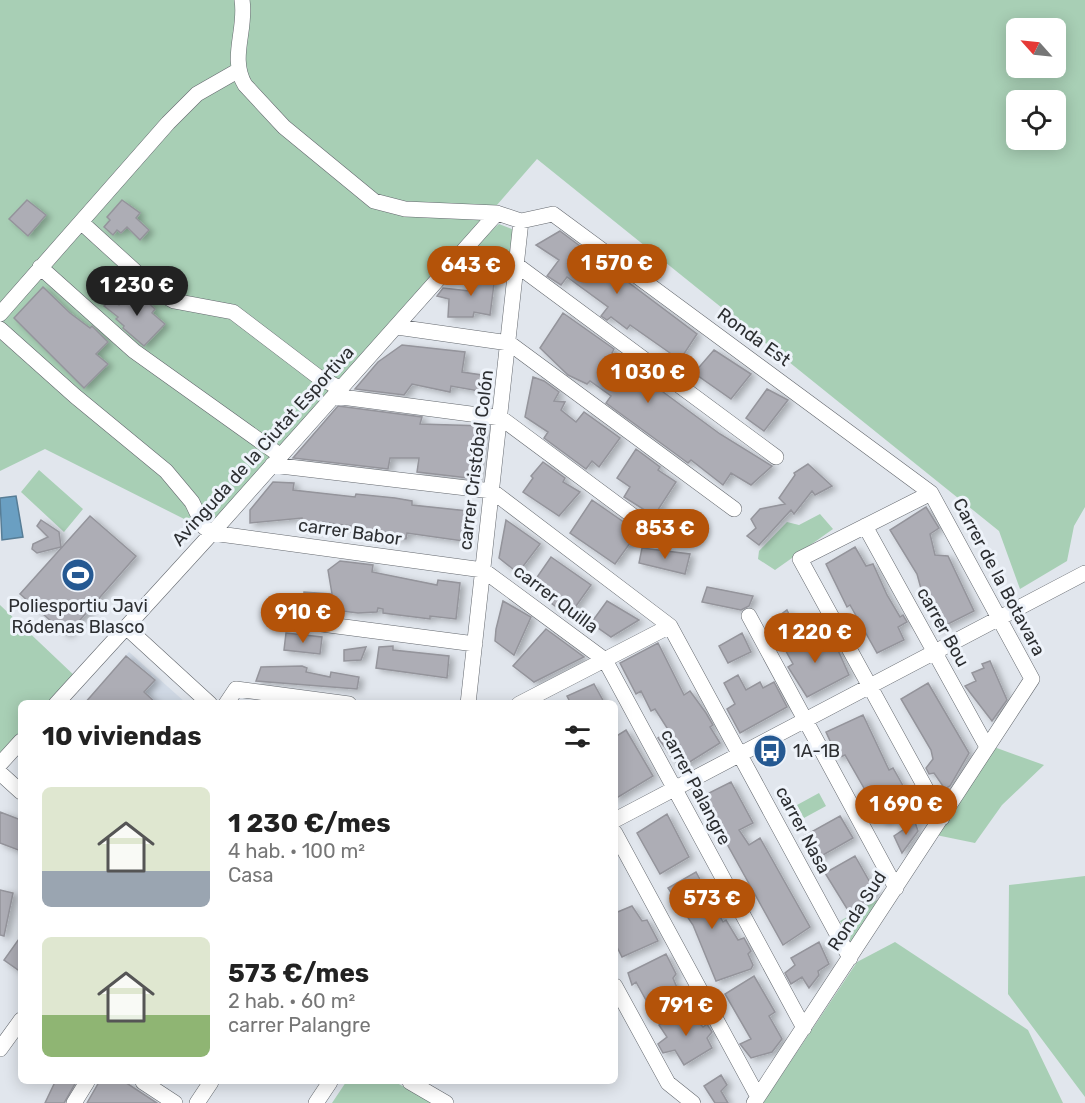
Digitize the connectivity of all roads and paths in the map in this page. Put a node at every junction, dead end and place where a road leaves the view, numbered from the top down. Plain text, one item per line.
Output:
1 (242, 0) edge
2 (239, 70) junction
3 (490, 213) junction
4 (521, 221) junction
5 (82, 223) junction
6 (457, 258) junction
7 (518, 266) junction
8 (40, 267) junction
9 (0, 314) edge
10 (397, 327) junction
11 (0, 329) edge
12 (509, 343) junction
13 (337, 393) junction
14 (501, 418) junction
15 (776, 457) dead end
16 (276, 461) junction
17 (492, 491) junction
18 (931, 493) junction
19 (734, 509) dead end
20 (865, 526) junction
21 (212, 533) junction
22 (660, 536) dead end
23 (483, 570) junction
24 (1085, 573) edge
25 (749, 616) dead end
26 (999, 618) junction
27 (284, 619) dead end
28 (670, 626) junction
29 (126, 627) junction
30 (475, 644) junction
31 (935, 652) junction
32 (605, 660) junction
33 (1032, 679) joint
34 (870, 687) junction
35 (542, 698) edge
36 (60, 700) edge
37 (206, 700) edge
38 (229, 700) edge
39 (319, 700) edge
40 (468, 700) edge
41 (805, 720) junction
42 (18, 744) edge
43 (987, 747) junction
44 (740, 755) junction
45 (0, 764) edge
46 (0, 773) edge
47 (18, 789) edge
48 (675, 789) junction
49 (618, 818) edge
50 (942, 818) junction
51 (618, 839) edge
52 (896, 888) junction
53 (850, 958) junction
54 (618, 991) edge
55 (18, 1024) edge
56 (804, 1028) junction
57 (0, 1049) edge
58 (86, 1084) edge
59 (146, 1084) edge
60 (210, 1084) edge
61 (329, 1084) edge
62 (413, 1084) edge
63 (756, 1100) edge
64 (74, 1103) edge
65 (175, 1103) edge
66 (197, 1103) edge
67 (316, 1103) edge
68 (446, 1103) edge
69 (693, 1103) edge

1 - 2 street
2 - 3 street
2 - 5 street
3 - 4 street
3 - 6 street, Avinguda de la Ciutat Esportiva
4 - 7 street, carrer Cristóbal Colón
4 - 18 street, Ronda Est
5 - 8 street
5 - 13 street
6 - 7 street
6 - 10 street, Avinguda de la Ciutat Esportiva
7 - 12 street, carrer Cristóbal Colón
7 - 15 street
8 - 9 street
8 - 16 street
10 - 12 street
10 - 13 street, Avinguda de la Ciutat Esportiva
11 - 21 street
12 - 14 street, carrer Cristóbal Colón
12 - 19 street
13 - 14 street
13 - 16 street, Avinguda de la Ciutat Esportiva
14 - 17 street, carrer Cristóbal Colón
14 - 22 street
16 - 17 street
16 - 21 street, Avinguda de la Ciutat Esportiva
17 - 23 street, carrer Cristóbal Colón
17 - 28 street
18 - 20 street
18 - 26 street, Carrer de la Botavara
20 - 31 street, carrer Bou
20 - 34 street
21 - 23 street, carrer Babor
21 - 29 street, Avinguda de la Ciutat Esportiva
23 - 30 street, carrer Cristóbal Colón
23 - 32 street, carrer Quilla
24 - 26 street
25 - 41 street
26 - 31 street
26 - 33 street, Carrer de la Botavara
27 - 30 street
28 - 32 street
28 - 44 street, carrer Nasa
29 - 36 street, Avinguda de la Ciutat Esportiva
29 - 37 street
30 - 40 street, carrer Cristóbal Colón
31 - 34 street
31 - 43 street, carrer Bou
32 - 35 street
32 - 48 street, carrer Palangre
33 - 43 street, Ronda Sud
34 - 41 street
34 - 50 street
38 - 39 street
41 - 44 street
41 - 52 street
42 - 45 street
43 - 50 street, Ronda Sud
44 - 48 street
44 - 53 street, carrer Nasa
46 - 47 street
48 - 49 street
48 - 56 street, carrer Palangre
50 - 52 street, Ronda Sud
51 - 63 street
52 - 53 street, Ronda Sud
53 - 56 street, Ronda Sud
54 - 69 street
55 - 57 street
56 - 63 street, Ronda Sud
58 - 64 street
59 - 65 street
60 - 66 street
61 - 67 street
62 - 68 street

